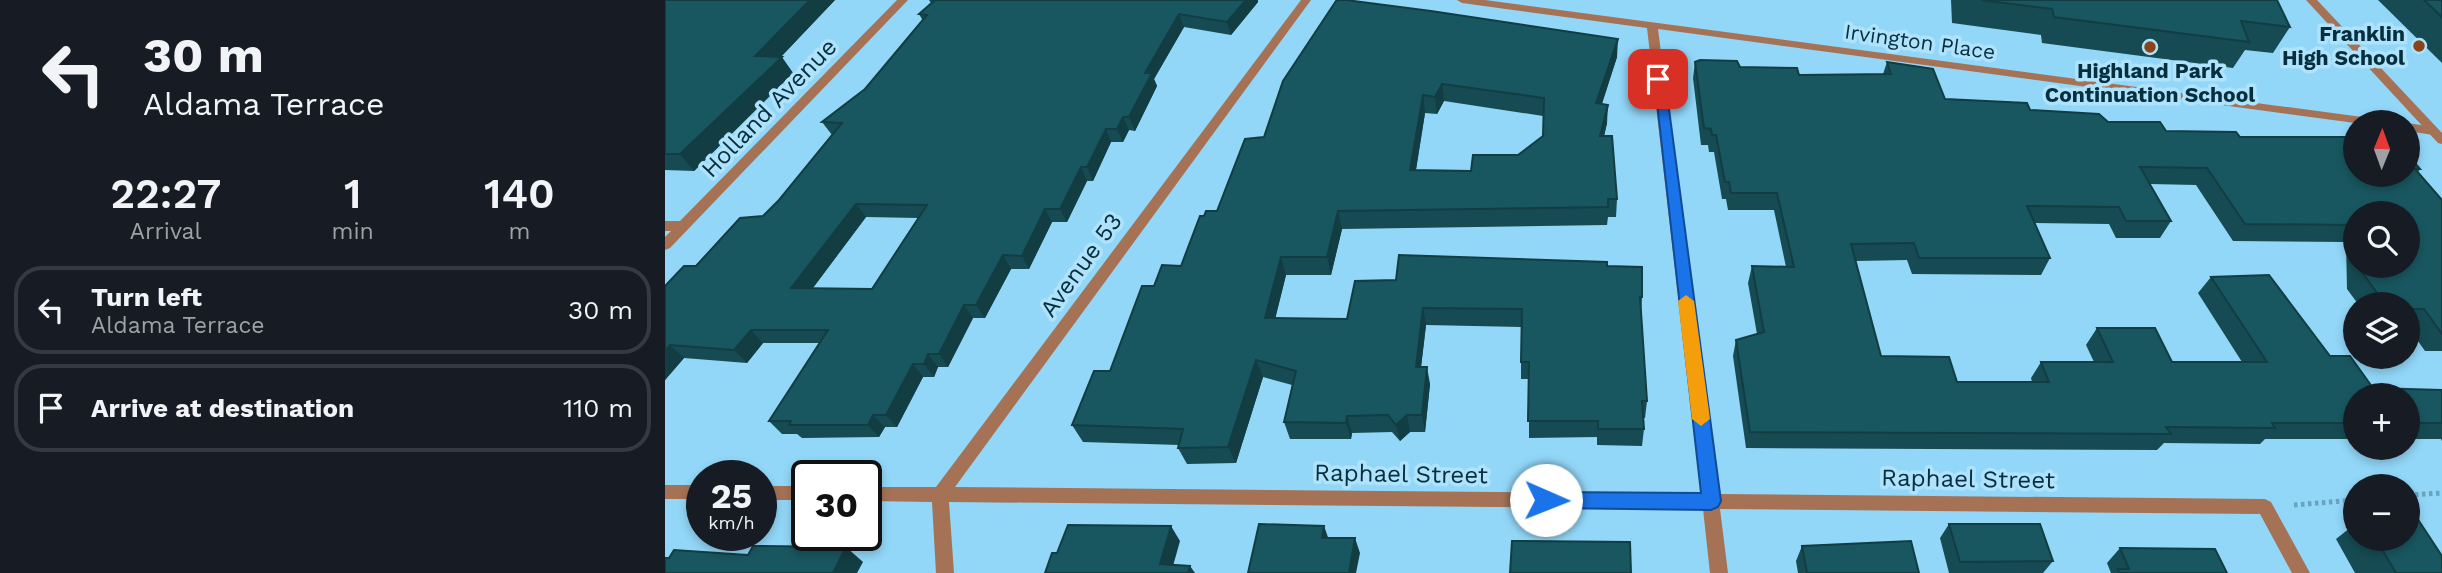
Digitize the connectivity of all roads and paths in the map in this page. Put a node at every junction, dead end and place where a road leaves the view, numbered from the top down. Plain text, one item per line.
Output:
1 (903, 0) edge
2 (1306, 0) edge
3 (1462, 0) edge
4 (2311, 0) edge
5 (1652, 26) junction
6 (2343, 118) edge
7 (2420, 130) edge
8 (2437, 135) edge
9 (665, 226) edge
10 (683, 226) junction
11 (665, 245) edge
12 (665, 492) edge
13 (686, 492) edge
14 (2442, 493) edge
15 (882, 494) edge
16 (2420, 494) edge
17 (940, 495) junction
18 (1711, 501) junction
19 (2343, 501) edge
20 (2265, 507) junction
21 (945, 573) edge
22 (1719, 573) edge
23 (2301, 573) edge

1 - 10 street, Holland Avenue
2 - 17 street, Avenue 53
3 - 5 street, Irvington Place
4 - 8 street
5 - 6 street, Irvington Place
5 - 18 street
7 - 8 street
9 - 10 street
10 - 11 street, Holland Avenue
12 - 13 street
14 - 16 path
15 - 17 street, Raphael Street
17 - 18 street, Raphael Street
17 - 21 street
18 - 20 street, Raphael Street
18 - 22 street
19 - 20 path
20 - 23 street

